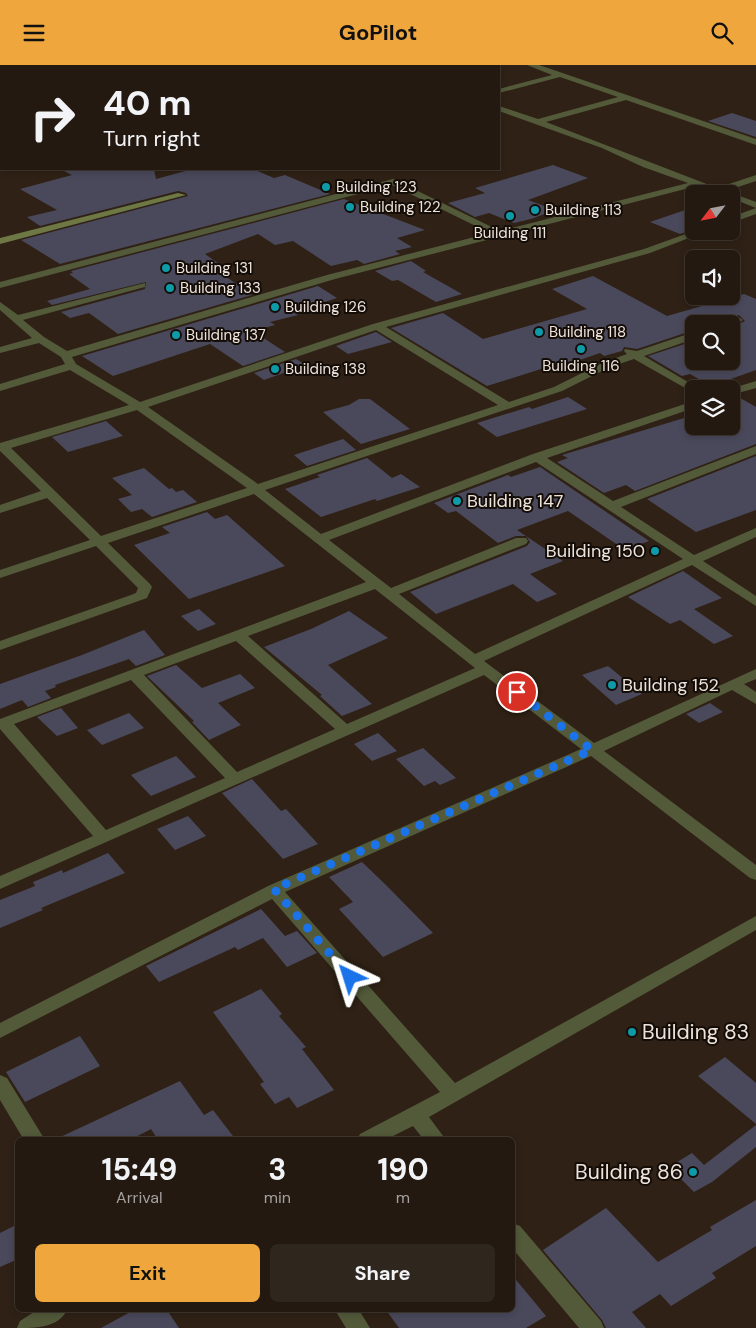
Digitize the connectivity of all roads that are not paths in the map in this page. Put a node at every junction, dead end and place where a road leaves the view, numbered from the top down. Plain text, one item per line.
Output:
1 (531, 65) edge
2 (559, 75) junction
3 (500, 91) edge
4 (626, 97) junction
5 (500, 108) edge
6 (537, 122) junction
7 (756, 142) edge
8 (756, 178) edge
9 (700, 183) junction
10 (705, 185) edge
11 (740, 185) edge
12 (181, 195) dead end
13 (740, 199) edge
14 (756, 205) edge
15 (756, 211) edge
16 (740, 217) edge
17 (499, 234) junction
18 (685, 237) edge
19 (0, 241) edge
20 (0, 285) edge
21 (141, 285) dead end
22 (0, 305) edge
23 (17, 318) junction
24 (377, 326) junction
25 (685, 338) edge
26 (40, 339) junction
27 (0, 350) edge
28 (631, 353) junction
29 (69, 361) junction
30 (756, 384) edge
31 (685, 385) edge
32 (0, 388) edge
33 (740, 389) edge
34 (506, 405) junction
35 (140, 406) junction
36 (685, 407) edge
37 (1, 446) edge
38 (756, 450) edge
39 (537, 457) junction
40 (257, 489) junction
41 (49, 493) junction
42 (610, 507) junction
43 (0, 509) edge
44 (756, 532) edge
45 (319, 539) junction
46 (520, 541) dead end
47 (99, 542) junction
48 (693, 561) junction
49 (0, 574) edge
50 (377, 583) junction
51 (390, 593) junction
52 (756, 602) edge
53 (238, 635) junction
54 (0, 645) edge
55 (480, 664) junction
56 (756, 673) edge
57 (134, 674) junction
58 (733, 684) junction
59 (756, 699) edge
60 (2, 723) edge
61 (346, 731) junction
62 (592, 750) junction
63 (235, 779) junction
64 (103, 837) junction
65 (756, 874) edge
66 (0, 883) edge
67 (274, 889) junction
68 (756, 922) edge
69 (0, 1031) edge
70 (0, 1083) edge
71 (452, 1094) junction
72 (416, 1115) junction
73 (33, 1137) edge
74 (373, 1137) edge
75 (434, 1137) edge
76 (515, 1235) edge
77 (53, 1312) edge
78 (347, 1312) edge
79 (28, 1328) edge
80 (359, 1328) edge
81 (593, 1328) edge

1 - 2 street
2 - 3 street
2 - 4 street
4 - 6 street
4 - 7 street
5 - 6 street
6 - 9 street
8 - 11 street
9 - 10 street
9 - 17 street
12 - 19 street
13 - 14 street
15 - 16 street
17 - 20 street
17 - 29 street
18 - 24 street
21 - 23 street
22 - 23 street
23 - 26 street
24 - 34 street
24 - 35 street
25 - 28 street
26 - 27 street
26 - 29 street
28 - 31 street
28 - 34 street
29 - 32 street
29 - 35 street
30 - 33 street
34 - 40 street
35 - 37 street
35 - 40 street
36 - 39 street
37 - 41 street
38 - 42 street
39 - 42 street
39 - 45 street
40 - 45 street
40 - 47 street
41 - 43 street
41 - 47 street
42 - 48 street
44 - 48 street
45 - 50 street
46 - 51 street
47 - 49 street
47 - 54 street
48 - 52 street
48 - 55 street
50 - 51 street
50 - 53 street
51 - 55 street
53 - 57 street
53 - 61 street
55 - 61 street
55 - 62 street
56 - 58 street
57 - 60 street
57 - 63 street
58 - 59 street
58 - 62 street
60 - 64 street
61 - 63 street
62 - 65 street
62 - 67 street
63 - 64 street
64 - 66 street
67 - 69 street
67 - 71 street
68 - 71 street
70 - 73 street
71 - 72 street
72 - 74 street
72 - 75 street
76 - 81 street
77 - 79 street
78 - 80 street

